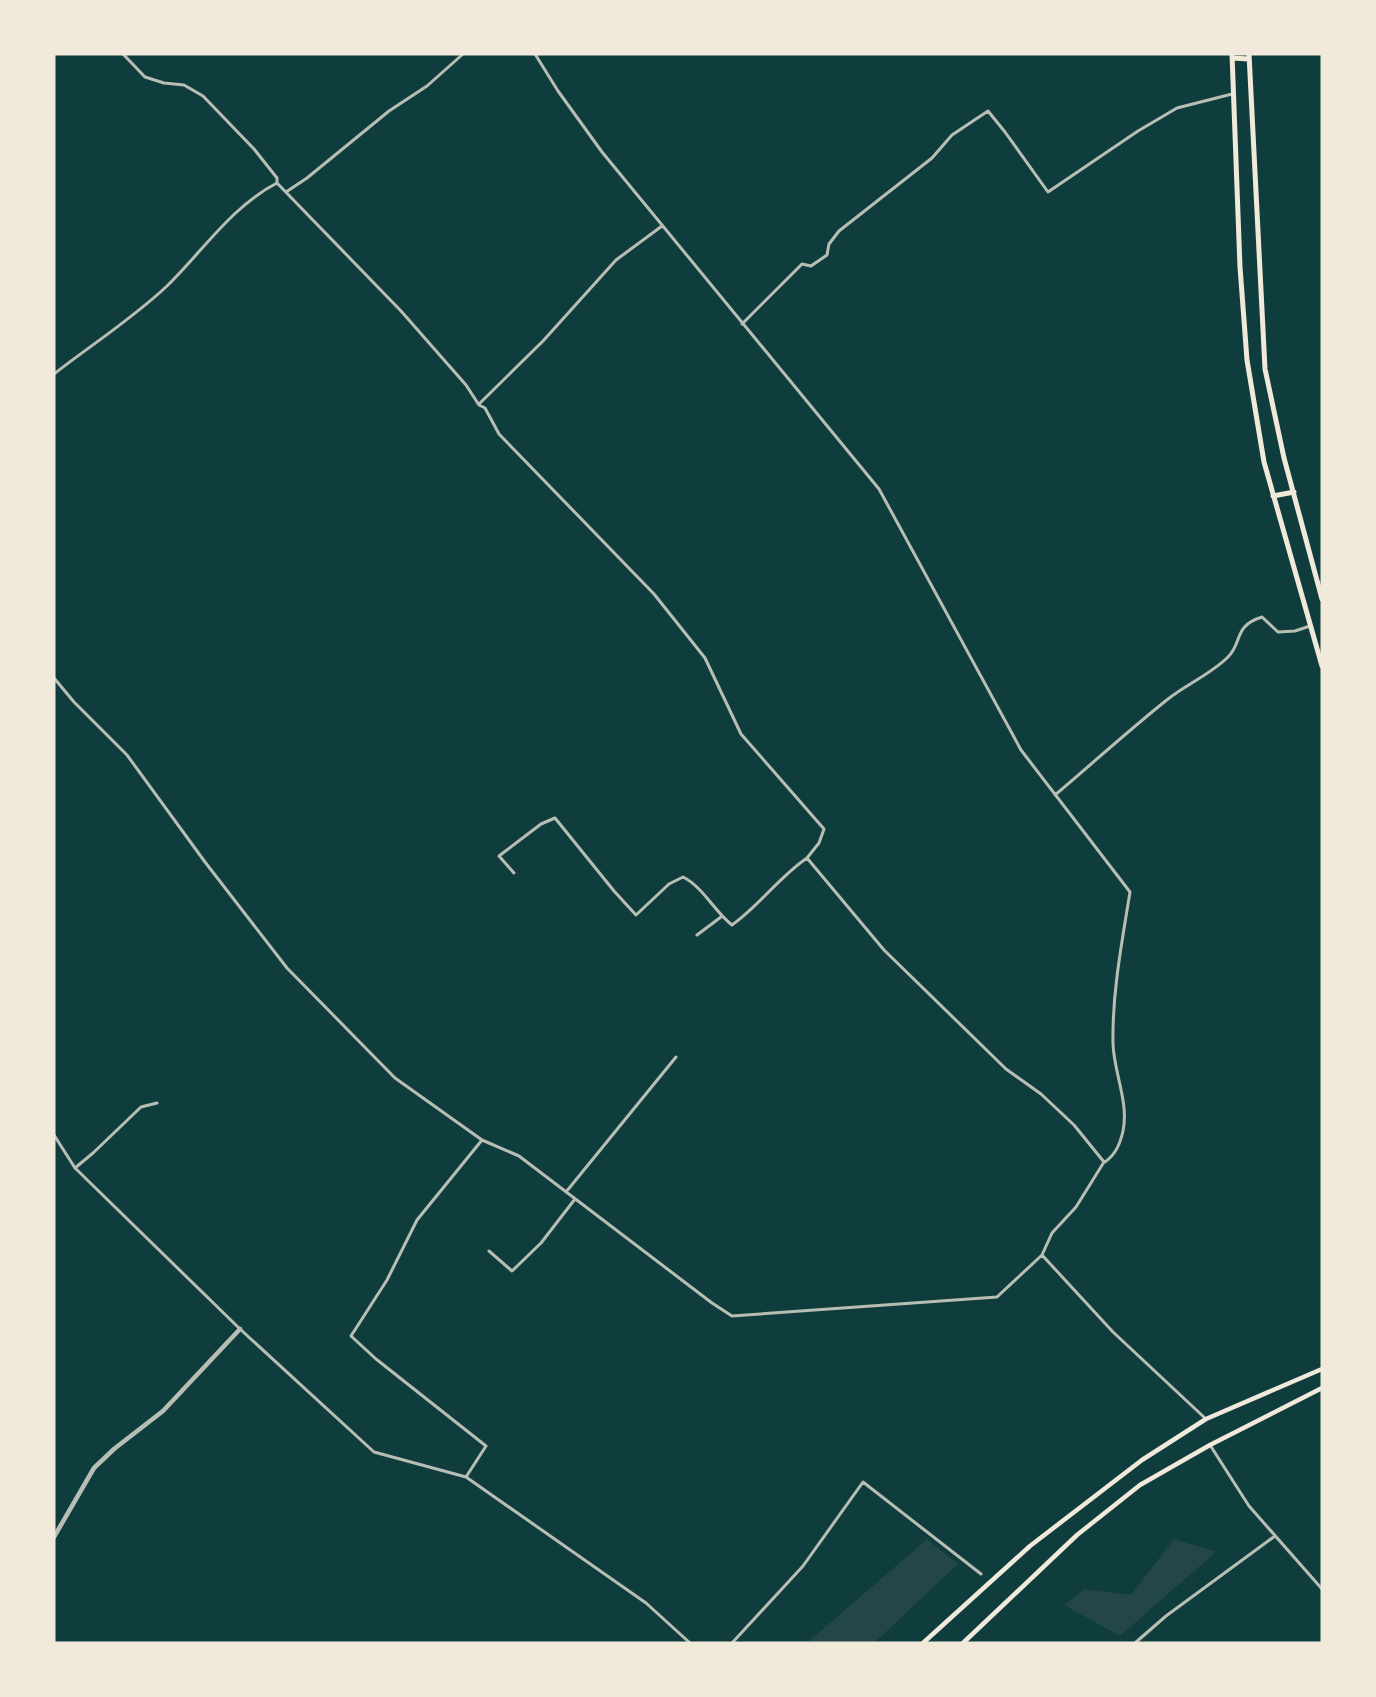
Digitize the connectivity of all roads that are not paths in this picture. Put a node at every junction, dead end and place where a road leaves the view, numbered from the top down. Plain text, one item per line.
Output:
1 (123, 54) edge
2 (463, 54) edge
3 (536, 54) edge
4 (1232, 56) edge
5 (1249, 56) edge
6 (1234, 94) junction
7 (277, 183) junction
8 (286, 192) junction
9 (662, 226) junction
10 (742, 324) junction
11 (54, 374) edge
12 (479, 405) junction
13 (1294, 492) junction
14 (1273, 496) junction
15 (1322, 599) edge
16 (1310, 626) junction
17 (1320, 653) edge
18 (1322, 666) edge
19 (54, 678) edge
20 (1055, 795) junction
21 (807, 858) junction
22 (514, 873) dead end
23 (721, 917) junction
24 (696, 935) dead end
25 (675, 1056) dead end
26 (157, 1103) dead end
27 (54, 1135) edge
28 (482, 1140) junction
29 (1104, 1162) junction
30 (75, 1168) junction
31 (566, 1192) junction
32 (575, 1199) junction
33 (489, 1251) dead end
34 (1042, 1255) junction
35 (240, 1329) junction
36 (1322, 1370) edge
37 (1322, 1388) edge
38 (1206, 1419) junction
39 (1210, 1445) junction
40 (466, 1477) junction
41 (1275, 1536) junction
42 (54, 1537) edge
43 (981, 1574) dead end
44 (1322, 1589) edge
45 (690, 1643) edge
46 (732, 1643) edge
47 (923, 1643) edge
48 (963, 1643) edge
49 (1135, 1643) edge

1 - 7 street
2 - 8 street
3 - 9 street
4 - 5 main road
4 - 6 main road
5 - 13 main road
6 - 10 street
6 - 14 main road
7 - 8 street
7 - 11 street
8 - 12 street
9 - 10 street
9 - 12 street
10 - 20 street
12 - 21 street
13 - 14 main road
13 - 15 main road
14 - 16 main road
16 - 17 main road
16 - 20 street
17 - 18 main road
19 - 28 street
20 - 29 street
21 - 23 street
21 - 29 street
22 - 23 street
23 - 24 street
25 - 31 street
26 - 30 street
27 - 30 street
28 - 31 street
28 - 40 street
29 - 34 street
30 - 35 street
31 - 32 street
32 - 33 street
32 - 34 street
34 - 38 street
35 - 40 street
35 - 42 street
36 - 38 main road
37 - 39 main road
38 - 47 main road
39 - 41 street
39 - 48 main road
40 - 45 street
41 - 44 street
41 - 49 street
43 - 46 street

